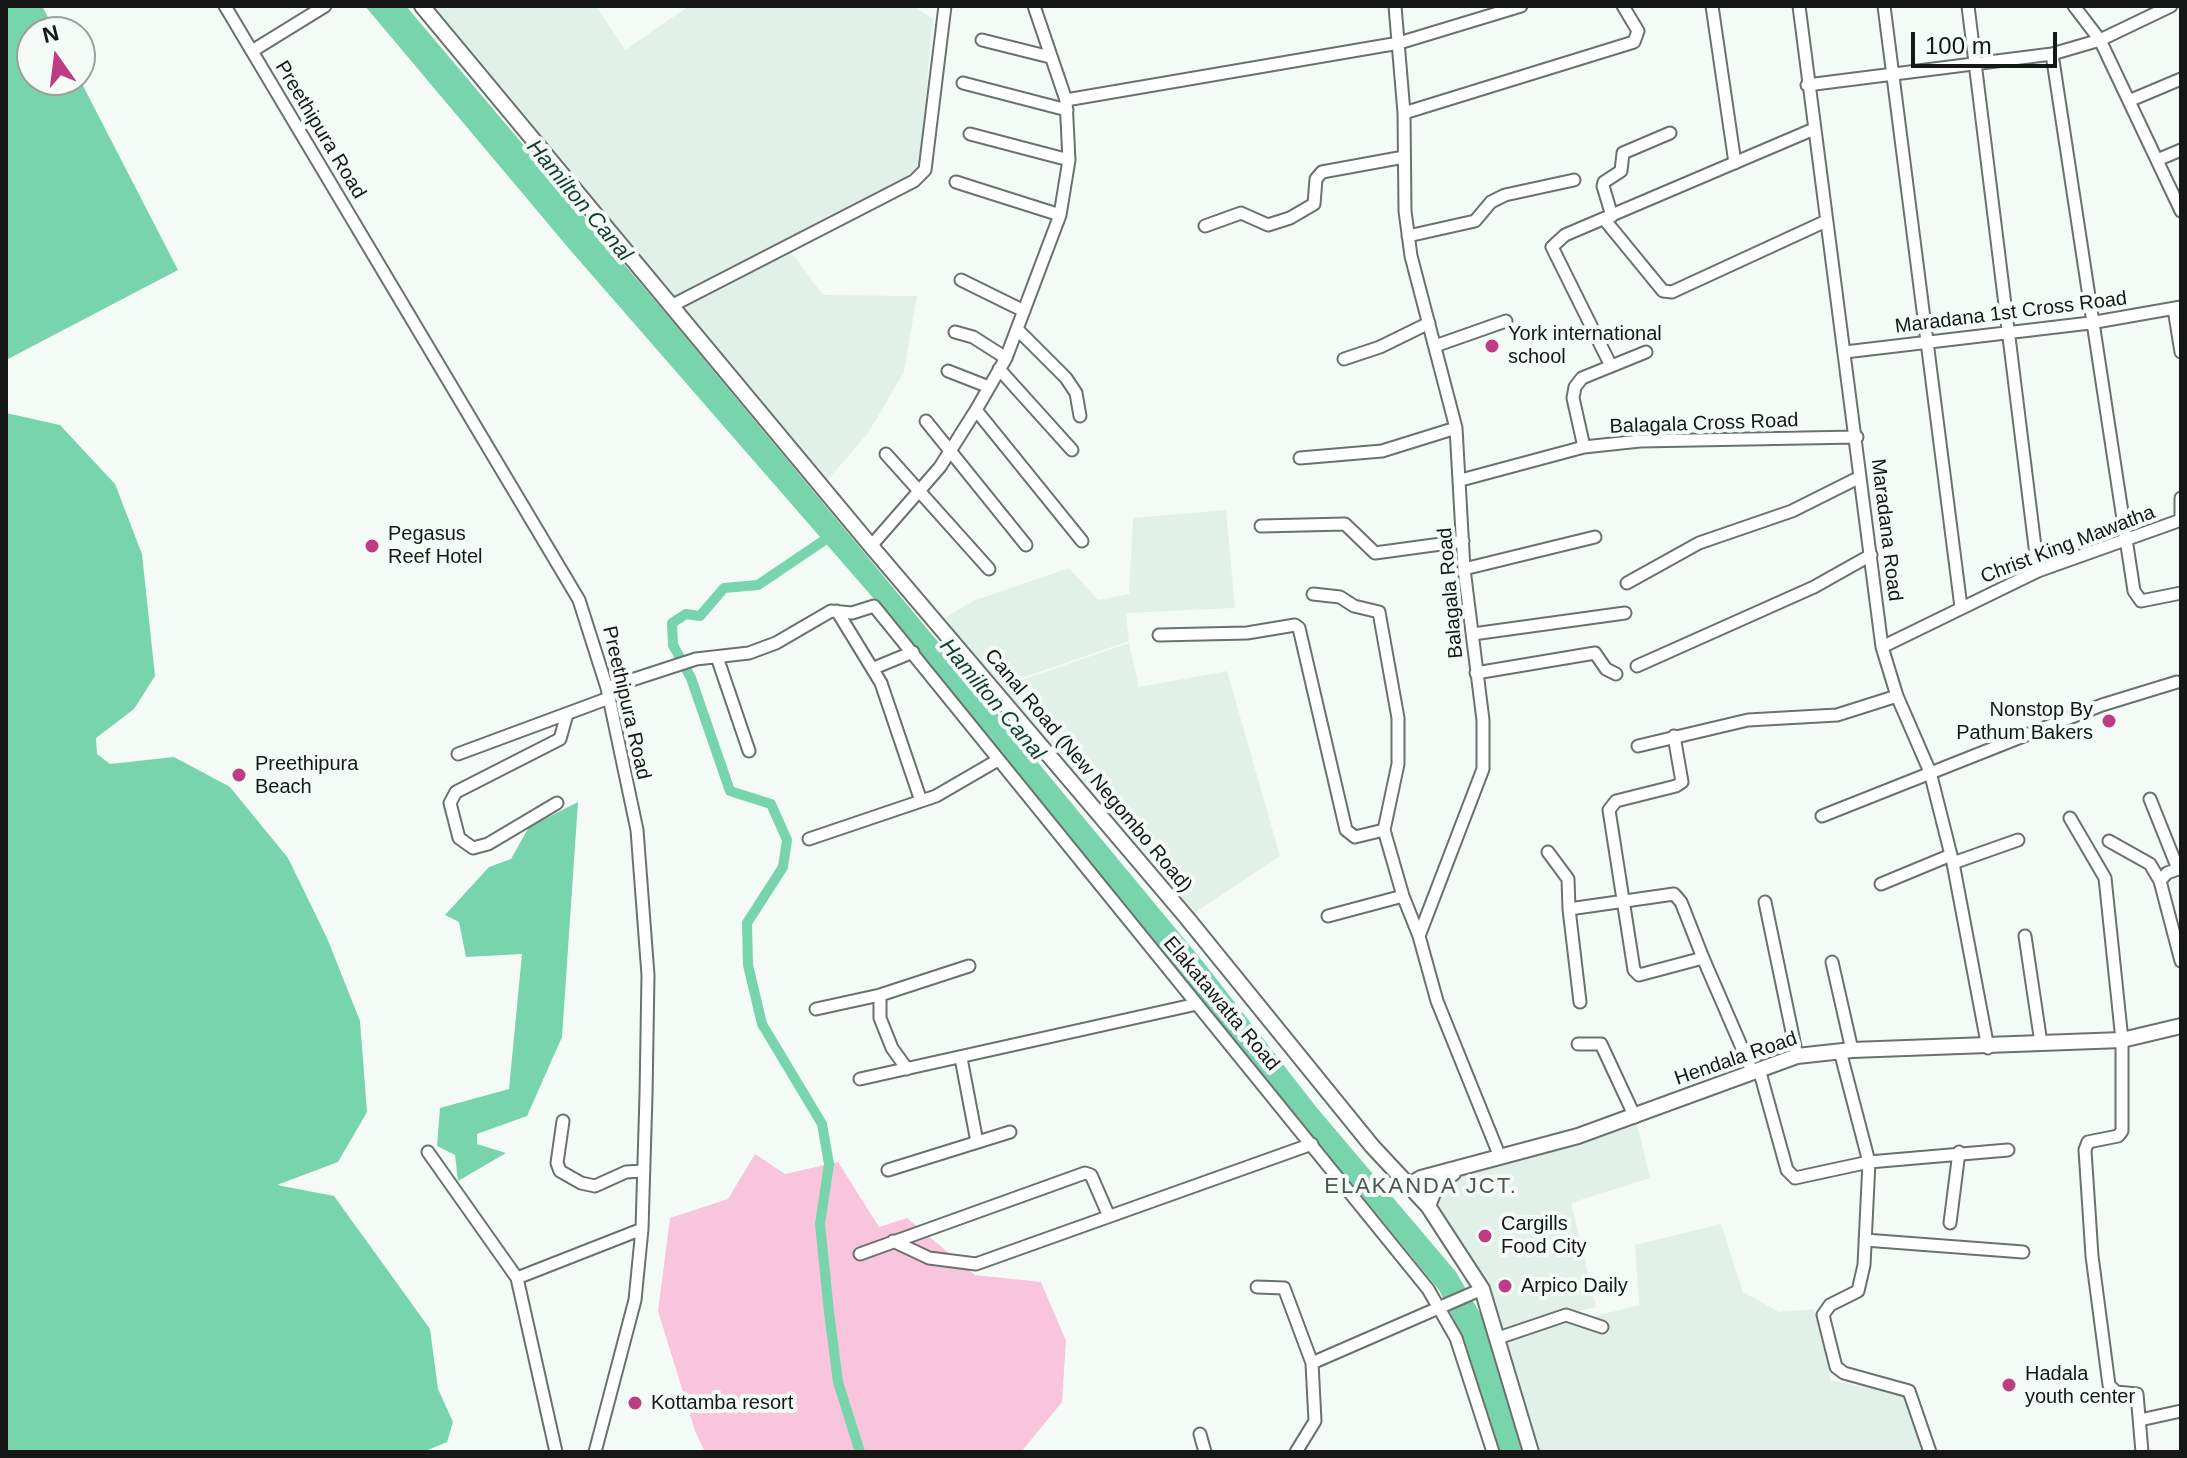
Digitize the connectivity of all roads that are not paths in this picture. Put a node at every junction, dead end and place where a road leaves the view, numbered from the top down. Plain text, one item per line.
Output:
1 (225, 6) edge
2 (325, 6) edge
3 (422, 6) edge
4 (945, 6) edge
5 (1034, 6) edge
6 (1395, 6) edge
7 (1521, 6) edge
8 (1623, 6) edge
9 (1712, 6) edge
10 (1799, 6) edge
11 (1884, 6) edge
12 (1968, 6) edge
13 (2074, 6) edge
14 (2171, 6) edge
15 (982, 40) dead end
16 (2100, 40) junction
17 (1399, 43) junction
18 (252, 51) junction
19 (2052, 54) junction
20 (1050, 57) junction
21 (1977, 64) junction
22 (1894, 74) junction
23 (2181, 79) edge
24 (963, 83) dead end
25 (1807, 85) junction
26 (2131, 100) junction
27 (1067, 105) junction
28 (1404, 113) junction
29 (1814, 129) junction
30 (1670, 133) dead end
31 (970, 134) dead end
32 (2181, 150) edge
33 (1404, 157) junction
34 (1069, 160) junction
35 (2157, 160) junction
36 (1735, 163) junction
37 (1574, 180) dead end
38 (956, 182) dead end
39 (2181, 211) edge
40 (1060, 215) junction
41 (1608, 217) junction
42 (1824, 222) junction
43 (1205, 226) dead end
44 (1408, 236) junction
45 (961, 280) dead end
46 (671, 306) junction
47 (2178, 308) edge
48 (1024, 311) junction
49 (1506, 321) dead end
50 (1429, 323) junction
51 (2090, 323) junction
52 (1017, 329) junction
53 (2011, 330) junction
54 (955, 332) dead end
55 (1927, 343) junction
56 (1435, 346) junction
57 (1646, 352) dead end
58 (1845, 352) junction
59 (2181, 352) edge
60 (1006, 358) junction
61 (1344, 359) dead end
62 (1611, 366) junction
63 (999, 369) junction
64 (948, 371) dead end
65 (989, 387) junction
66 (976, 410) junction
67 (1080, 416) dead end
68 (926, 421) dead end
69 (1456, 428) junction
70 (1857, 437) junction
71 (1584, 447) junction
72 (951, 449) junction
73 (1072, 450) dead end
74 (886, 454) dead end
75 (1300, 458) dead end
76 (1860, 477) junction
77 (1461, 480) junction
78 (921, 490) junction
79 (2181, 498) edge
80 (2181, 518) edge
81 (1261, 526) dead end
82 (1595, 537) dead end
83 (1082, 541) dead end
84 (1463, 541) junction
85 (2124, 542) junction
86 (1026, 545) dead end
87 (871, 546) junction
88 (1871, 555) junction
89 (989, 569) dead end
90 (1464, 569) junction
91 (2038, 571) junction
92 (1627, 583) dead end
93 (2181, 593) edge
94 (1313, 594) dead end
95 (1961, 607) junction
96 (837, 611) junction
97 (1625, 613) dead end
98 (1473, 634) junction
99 (1159, 635) dead end
100 (1882, 647) junction
101 (913, 652) junction
102 (717, 657) junction
103 (1637, 666) dead end
104 (874, 668) junction
105 (1476, 673) junction
106 (1616, 674) dead end
107 (2177, 682) dead end
108 (608, 693) junction
109 (1897, 696) junction
110 (567, 714) junction
111 (1674, 736) junction
112 (1638, 746) dead end
113 (749, 751) dead end
114 (458, 754) dead end
115 (998, 760) junction
116 (1930, 772) junction
117 (2150, 799) dead end
118 (921, 801) junction
119 (557, 803) dead end
120 (1822, 816) dead end
121 (2070, 818) dead end
122 (1384, 830) junction
123 (809, 839) dead end
124 (2018, 840) dead end
125 (2109, 841) dead end
126 (1548, 852) dead end
127 (1952, 859) junction
128 (2180, 868) edge
129 (2160, 881) junction
130 (1881, 884) dead end
131 (1403, 896) junction
132 (1626, 902) junction
133 (1765, 902) dead end
134 (1569, 909) junction
135 (1328, 916) dead end
136 (1419, 936) junction
137 (2025, 936) dead end
138 (1703, 958) junction
139 (2181, 961) edge
140 (1832, 962) dead end
141 (969, 966) dead end
142 (880, 995) junction
143 (1580, 1002) dead end
144 (1197, 1004) junction
145 (816, 1009) dead end
146 (2181, 1026) edge
147 (2122, 1040) junction
148 (2041, 1043) junction
149 (1578, 1044) dead end
150 (1988, 1048) junction
151 (1846, 1050) junction
152 (1797, 1056) junction
153 (961, 1058) junction
154 (907, 1069) junction
155 (1756, 1070) junction
156 (860, 1079) dead end
157 (1635, 1117) junction
158 (563, 1121) dead end
159 (1010, 1132) dead end
160 (977, 1142) junction
161 (1312, 1144) junction
162 (2008, 1150) dead end
163 (428, 1152) dead end
164 (1959, 1152) junction
165 (1500, 1157) junction
166 (1869, 1162) junction
167 (888, 1170) dead end
168 (1457, 1170) junction
169 (642, 1171) junction
170 (1409, 1185) junction
171 (1428, 1206) junction
172 (1108, 1214) junction
173 (1950, 1223) dead end
174 (642, 1229) junction
175 (1865, 1240) junction
176 (893, 1241) junction
177 (2023, 1252) dead end
178 (860, 1254) dead end
179 (517, 1278) junction
180 (1257, 1287) dead end
181 (1477, 1291) junction
182 (1442, 1307) junction
183 (1602, 1327) dead end
184 (1498, 1338) junction
185 (1312, 1363) junction
186 (2181, 1411) edge
187 (2140, 1420) junction
188 (1200, 1434) dead end
189 (556, 1452) edge
190 (595, 1452) edge
191 (1205, 1452) edge
192 (1296, 1452) edge
193 (1493, 1452) edge
194 (1531, 1452) edge
195 (1930, 1452) edge
196 (2142, 1452) edge

1 - 18 street, Preethipura Road
2 - 18 street
3 - 46 main road, Canal Road (New Negombo Road)
4 - 46 street
5 - 20 street
6 - 17 street, Balagala Road
7 - 17 street
8 - 28 street
9 - 36 street
10 - 25 street, Maradana Road
11 - 22 street
12 - 21 street
13 - 16 street
14 - 16 street
15 - 20 street
16 - 19 street
16 - 26 street
17 - 27 street
17 - 28 street, Balagala Road
18 - 108 street, Preethipura Road
19 - 21 street
19 - 51 street
20 - 27 street
21 - 22 street
21 - 53 street
22 - 25 street
22 - 55 street
23 - 26 street
24 - 27 street
25 - 29 street, Maradana Road
26 - 35 street
27 - 34 street
28 - 33 street, Balagala Road
29 - 36 street
29 - 42 street, Maradana Road
30 - 41 street
31 - 34 street
32 - 35 street
33 - 43 street
33 - 44 street, Balagala Road
34 - 40 street
35 - 39 street
36 - 41 street
37 - 44 street
38 - 40 street
40 - 48 street
41 - 42 street
41 - 62 street
42 - 58 street, Maradana Road
44 - 50 street, Balagala Road
45 - 48 street
46 - 87 main road, Canal Road (New Negombo Road)
47 - 51 street, Maradana 1st Cross Road
47 - 59 street
48 - 52 street
49 - 56 street
50 - 56 street, Balagala Road
50 - 61 street
51 - 53 street, Maradana 1st Cross Road
51 - 85 street
52 - 60 street
52 - 67 street
53 - 55 street, Maradana 1st Cross Road
53 - 91 street
54 - 60 street
55 - 58 street, Maradana 1st Cross Road
55 - 95 street
56 - 69 street, Balagala Road
57 - 62 street
58 - 70 street, Maradana Road
60 - 63 street
62 - 71 street
63 - 65 street
63 - 73 street
64 - 65 street
65 - 66 street
66 - 72 street
66 - 83 street
68 - 72 street
69 - 75 street
69 - 77 street, Balagala Road
70 - 71 street, Balagala Cross Road
70 - 76 street, Maradana Road
71 - 77 street, Balagala Cross Road
72 - 78 street
72 - 86 street
74 - 78 street
76 - 88 street, Maradana Road
76 - 92 street
77 - 84 street, Balagala Road
78 - 87 street
78 - 89 street
79 - 80 street, Christ King Mawatha
80 - 85 street, Christ King Mawatha
81 - 84 street
82 - 90 street
84 - 90 street, Balagala Road
85 - 91 street, Christ King Mawatha
85 - 93 street
87 - 170 main road, Canal Road (New Negombo Road)
88 - 100 street, Maradana Road
88 - 103 street
90 - 98 street, Balagala Road
91 - 95 street, Christ King Mawatha
94 - 122 street
95 - 100 street, Christ King Mawatha
96 - 101 street, Elakatawatta Road
96 - 102 street
96 - 104 street
97 - 98 street
98 - 105 street, Balagala Road
99 - 122 street
100 - 109 street, Maradana Road
101 - 104 street
101 - 115 street, Elakatawatta Road
102 - 108 street
102 - 113 street
104 - 118 street
105 - 106 street
105 - 136 street, Balagala Road
107 - 116 street
108 - 110 street
108 - 169 street, Preethipura Road
109 - 111 street
109 - 116 street, Maradana Road
110 - 114 street
110 - 119 street
111 - 112 street
111 - 132 street
115 - 118 street
115 - 144 street, Elakatawatta Road
116 - 120 street
116 - 127 street, Maradana Road
117 - 128 street
118 - 123 street
121 - 147 street
122 - 131 street
124 - 127 street
125 - 129 street
126 - 134 street
127 - 130 street
127 - 150 street, Maradana Road
128 - 129 street
129 - 139 street
131 - 135 street
131 - 136 street
132 - 134 street
132 - 138 street
132 - 138 street
133 - 152 street
134 - 143 street
136 - 165 street
137 - 148 street
138 - 155 street
140 - 151 street
141 - 142 street
142 - 145 street
142 - 154 street
144 - 153 street
144 - 161 street, Elakatawatta Road
146 - 147 main road, Hendala Road
147 - 148 main road, Hendala Road
147 - 187 street
148 - 150 main road, Hendala Road
149 - 157 street
150 - 151 main road, Hendala Road
151 - 152 main road, Hendala Road
151 - 166 street
152 - 155 main road, Hendala Road
153 - 154 street
153 - 160 street
154 - 156 street
155 - 157 main road, Hendala Road
155 - 166 street
157 - 165 main road, Hendala Road
158 - 169 street
159 - 160 street
160 - 167 street
161 - 172 street
161 - 182 street, Elakatawatta Road
162 - 164 street
163 - 179 street
164 - 166 street
164 - 173 street
165 - 168 main road, Hendala Road
166 - 175 street
168 - 170 main road, Hendala Road
168 - 171 main road
169 - 174 street, Preethipura Road
170 - 171 main road, Canal Road (New Negombo Road)
171 - 181 main road, Canal Road (New Negombo Road)
172 - 176 street
172 - 176 street
174 - 179 street
174 - 190 street, Preethipura Road
175 - 177 street
175 - 195 street
176 - 178 street
179 - 189 street
180 - 185 street
181 - 182 street
181 - 184 main road, Canal Road (New Negombo Road)
182 - 185 street
182 - 193 street, Elakatawatta Road
183 - 184 street
184 - 194 main road, Canal Road (New Negombo Road)
185 - 192 street
186 - 187 street
187 - 196 street
188 - 191 street

